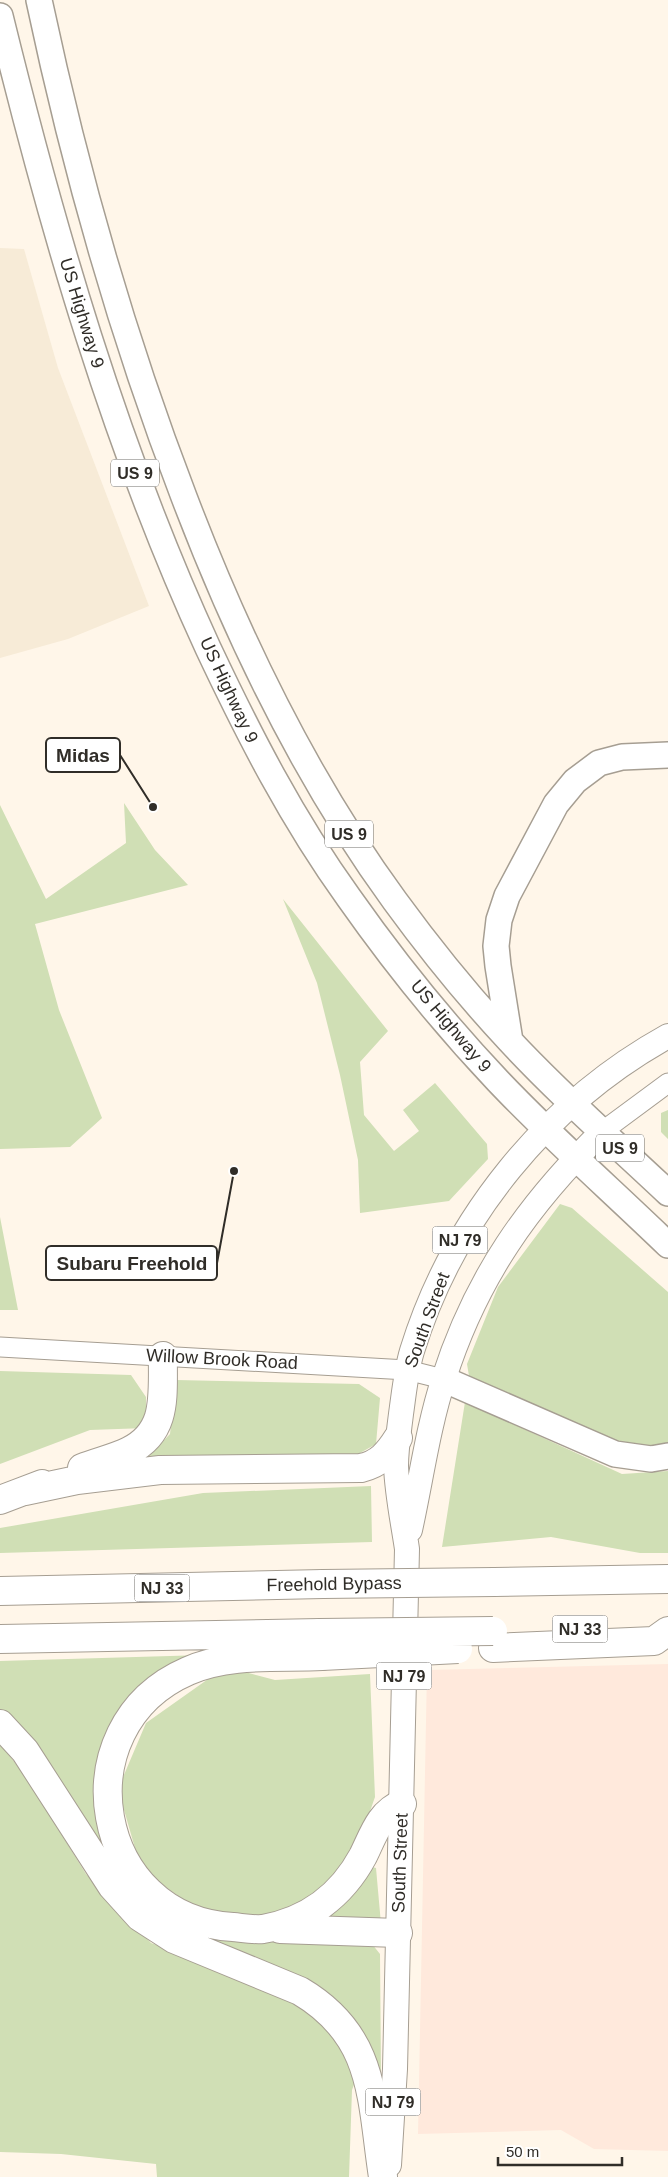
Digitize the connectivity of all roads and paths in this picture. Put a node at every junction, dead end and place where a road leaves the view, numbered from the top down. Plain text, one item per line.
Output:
1 (39, 0) edge
2 (0, 16) edge
3 (668, 755) edge
4 (668, 1036) edge
5 (510, 1041) junction
6 (668, 1083) edge
7 (572, 1103) junction
8 (545, 1129) junction
9 (603, 1132) junction
10 (576, 1158) junction
11 (668, 1193) edge
12 (668, 1245) edge
13 (0, 1347) edge
14 (163, 1356) junction
15 (407, 1370) junction
16 (443, 1380) junction
17 (398, 1438) junction
18 (668, 1456) edge
19 (25, 1491) junction
20 (0, 1500) edge
21 (406, 1549) junction
22 (668, 1579) edge
23 (0, 1591) edge
24 (668, 1629) edge
25 (0, 1639) edge
26 (321, 1644) junction
27 (0, 1724) edge
28 (402, 1804) junction
29 (262, 1929) junction
30 (398, 1932) junction
31 (383, 2177) edge
32 (388, 2177) edge

1 - 5 highway, US Highway 9 / US 9
2 - 8 highway, US Highway 9 / US 9
3 - 5 highway
4 - 7 main road, South Street
5 - 7 highway, US Highway 9 / US 9
6 - 9 street
7 - 8 main road, South Street / NJ 79
7 - 9 highway, US Highway 9 / US 9
8 - 10 highway, US Highway 9 / US 9
8 - 15 main road, South Street / NJ 79
9 - 10 main road, South Street / NJ 79
9 - 11 highway, US Highway 9 / US 9
10 - 12 highway, US Highway 9 / US 9
10 - 16 main road, South Street / NJ 79
13 - 14 street, Willow Brook Road
14 - 15 street, Willow Brook Road
14 - 19 highway
15 - 16 street, Willow Brook Road
15 - 17 main road, South Street / NJ 79
16 - 18 highway
16 - 21 main road, South Street / NJ 79
17 - 19 highway
17 - 21 main road, South Street / NJ 79
19 - 20 highway
21 - 28 main road, South Street / NJ 79
22 - 23 highway, Freehold Bypass / NJ 33, bridge
24 - 26 highway, NJ 33, bridge
25 - 26 highway, NJ 33
26 - 29 highway
27 - 31 highway
28 - 29 highway
28 - 30 main road, South Street / NJ 79
29 - 30 highway
30 - 32 main road, South Street / NJ 79

